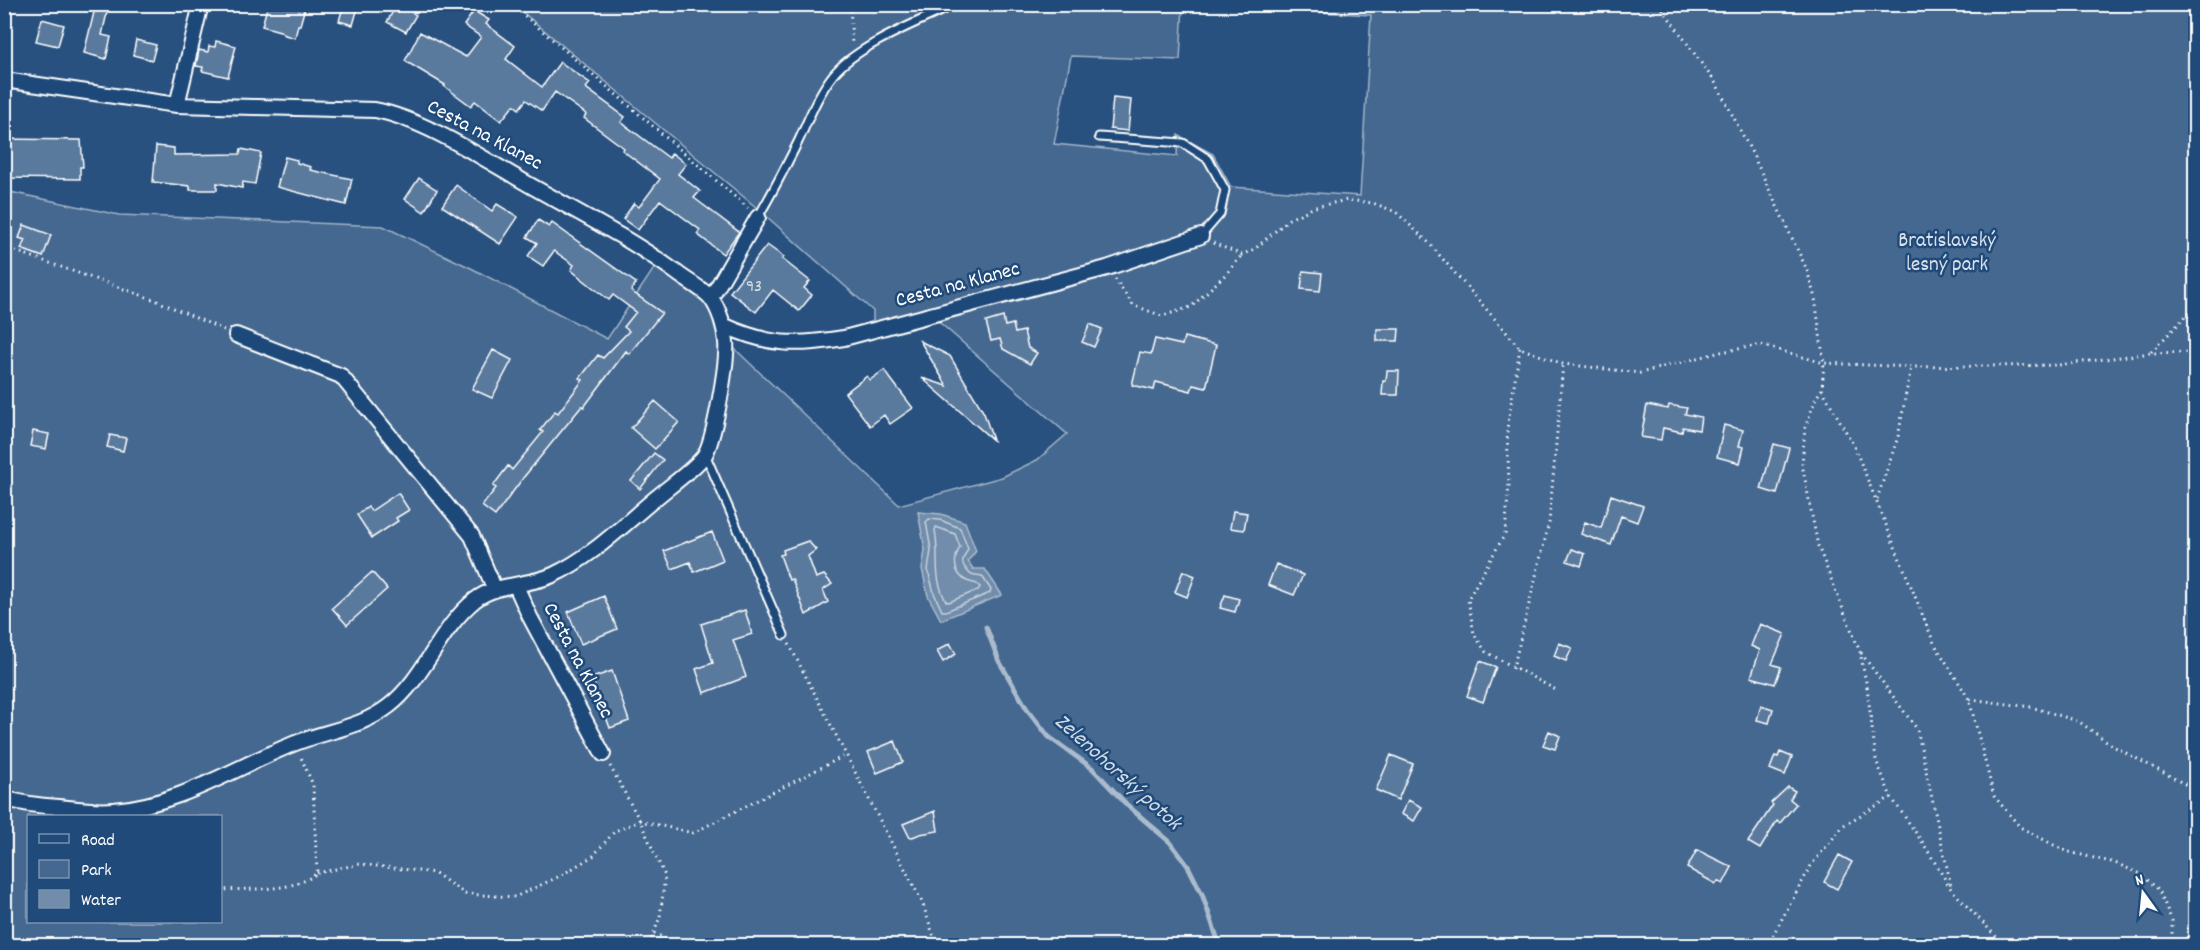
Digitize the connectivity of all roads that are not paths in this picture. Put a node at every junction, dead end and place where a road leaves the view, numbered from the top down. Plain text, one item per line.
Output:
1 (201, 4) edge
2 (956, 4) edge
3 (4, 80) edge
4 (177, 105) junction
5 (1099, 137) dead end
6 (758, 218) joint
7 (1201, 236) joint
8 (711, 298) junction
9 (723, 325) junction
10 (236, 335) road end
11 (705, 454) junction
12 (516, 585) junction
13 (495, 590) junction
14 (784, 635) road end
15 (603, 754) road end
16 (4, 798) edge

1 - 4 street
2 - 6 lane
3 - 4 street, Cesta na Klanec
4 - 8 street, Cesta na Klanec
5 - 7 lane
6 - 8 street
7 - 9 street, Cesta na Klanec
8 - 9 street
9 - 11 street
10 - 13 street
11 - 12 street, Cesta na Klanec
11 - 14 lane
12 - 13 street, Cesta na Klanec
12 - 15 street, Cesta na Klanec
13 - 16 street, Cesta na Klanec

